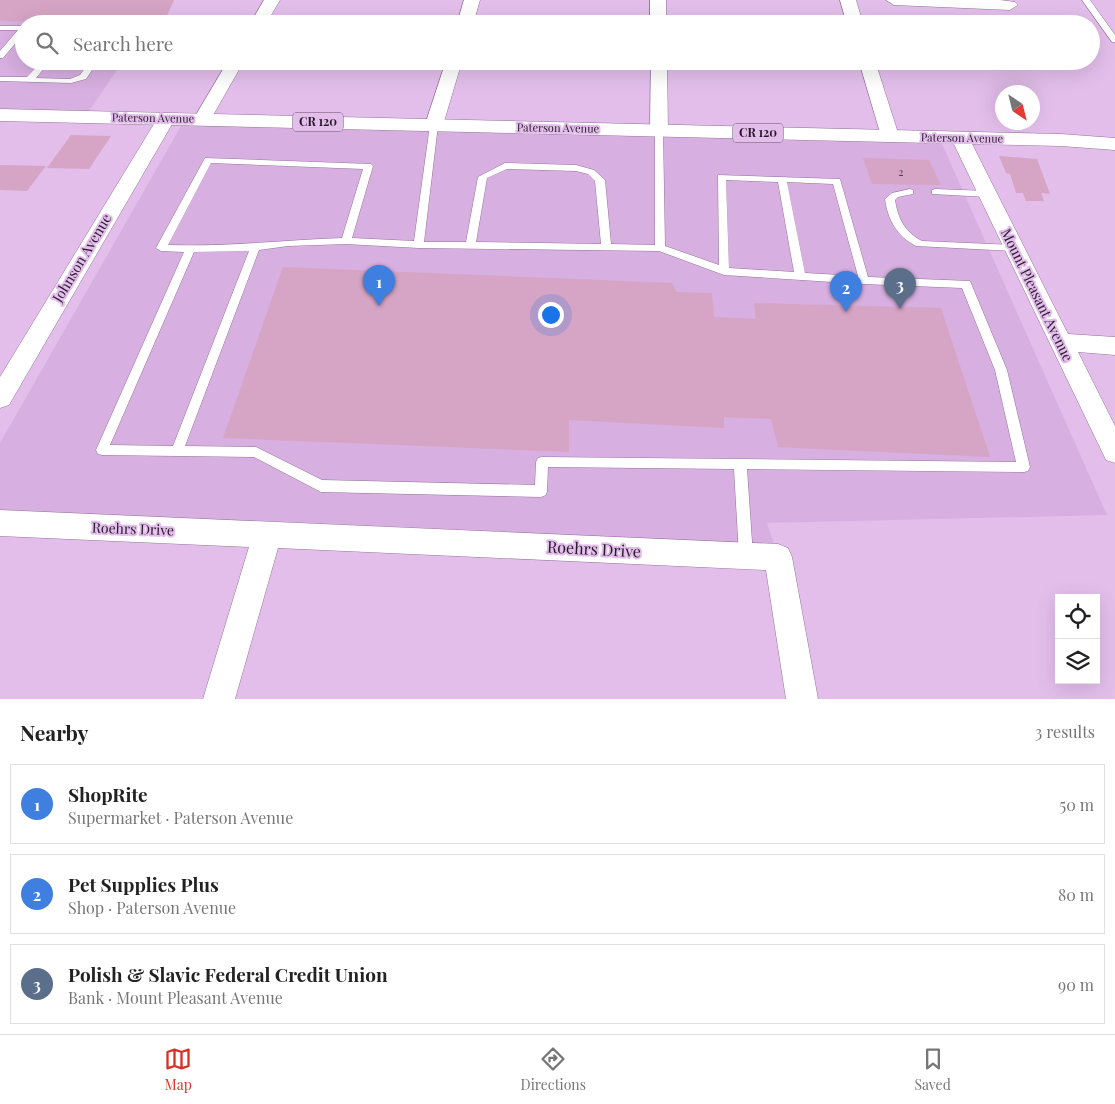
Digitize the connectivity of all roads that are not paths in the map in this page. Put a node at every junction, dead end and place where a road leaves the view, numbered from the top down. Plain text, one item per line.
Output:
1 (272, 0) edge
2 (472, 0) edge
3 (658, 0) edge
4 (848, 0) edge
5 (894, 0) edge
6 (1086, 0) edge
7 (1010, 5) dead end
8 (263, 15) edge
9 (468, 15) edge
10 (658, 15) edge
11 (852, 15) edge
12 (1097, 15) edge
13 (1100, 19) edge
14 (0, 28) edge
15 (15, 28) edge
16 (15, 38) edge
17 (1115, 40) edge
18 (0, 56) edge
19 (38, 70) edge
20 (88, 70) edge
21 (231, 70) edge
22 (451, 70) edge
23 (659, 70) edge
24 (870, 70) edge
25 (0, 78) edge
26 (30, 79) junction
27 (0, 115) edge
28 (166, 119) junction
29 (202, 120) junction
30 (434, 125) junction
31 (659, 131) junction
32 (890, 136) junction
33 (960, 138) junction
34 (1115, 144) edge
35 (782, 179) junction
36 (910, 192) dead end
37 (935, 192) dead end
38 (988, 194) junction
39 (346, 241) junction
40 (420, 245) junction
41 (471, 246) junction
42 (606, 247) junction
43 (255, 248) junction
44 (660, 248) junction
45 (1014, 248) junction
46 (190, 249) junction
47 (724, 271) junction
48 (800, 276) junction
49 (864, 280) junction
50 (1061, 342) junction
51 (1115, 346) edge
52 (0, 398) edge
53 (177, 451) junction
54 (1115, 452) edge
55 (740, 464) junction
56 (0, 523) edge
57 (267, 535) junction
58 (746, 556) junction
59 (219, 699) edge
60 (802, 699) edge

1 - 8 street
2 - 9 street
3 - 10 street
4 - 11 street
5 - 7 street
6 - 12 lane
13 - 17 lane
14 - 15 lane
16 - 18 lane
19 - 26 lane
20 - 26 lane
21 - 29 street
22 - 30 street
23 - 31 street
24 - 32 street
25 - 26 lane
27 - 28 main road, Paterson Avenue / CR 120
28 - 29 main road, Paterson Avenue / CR 120
28 - 52 street, Johnson Avenue
29 - 30 main road, Paterson Avenue / CR 120
30 - 31 main road, Paterson Avenue / CR 120
30 - 40 lane
31 - 32 main road, Paterson Avenue / CR 120
31 - 44 lane
32 - 33 main road, Paterson Avenue / CR 120
33 - 34 main road, Paterson Avenue / CR 120
33 - 38 street, Mount Pleasant Avenue
35 - 47 lane
35 - 48 lane
35 - 49 lane
36 - 45 lane
37 - 38 lane
38 - 45 street, Mount Pleasant Avenue
39 - 40 lane
39 - 43 lane
39 - 46 lane
40 - 41 lane
41 - 42 lane
41 - 42 lane
42 - 44 lane
43 - 46 lane
43 - 53 lane
44 - 47 lane
45 - 50 street, Mount Pleasant Avenue
46 - 53 lane
47 - 48 lane
48 - 49 lane
49 - 55 lane
50 - 51 street
50 - 54 street, Mount Pleasant Avenue
53 - 55 lane
55 - 58 lane
56 - 57 street, Roehrs Drive
57 - 58 street, Roehrs Drive
57 - 59 street
58 - 60 street, Roehrs Drive

